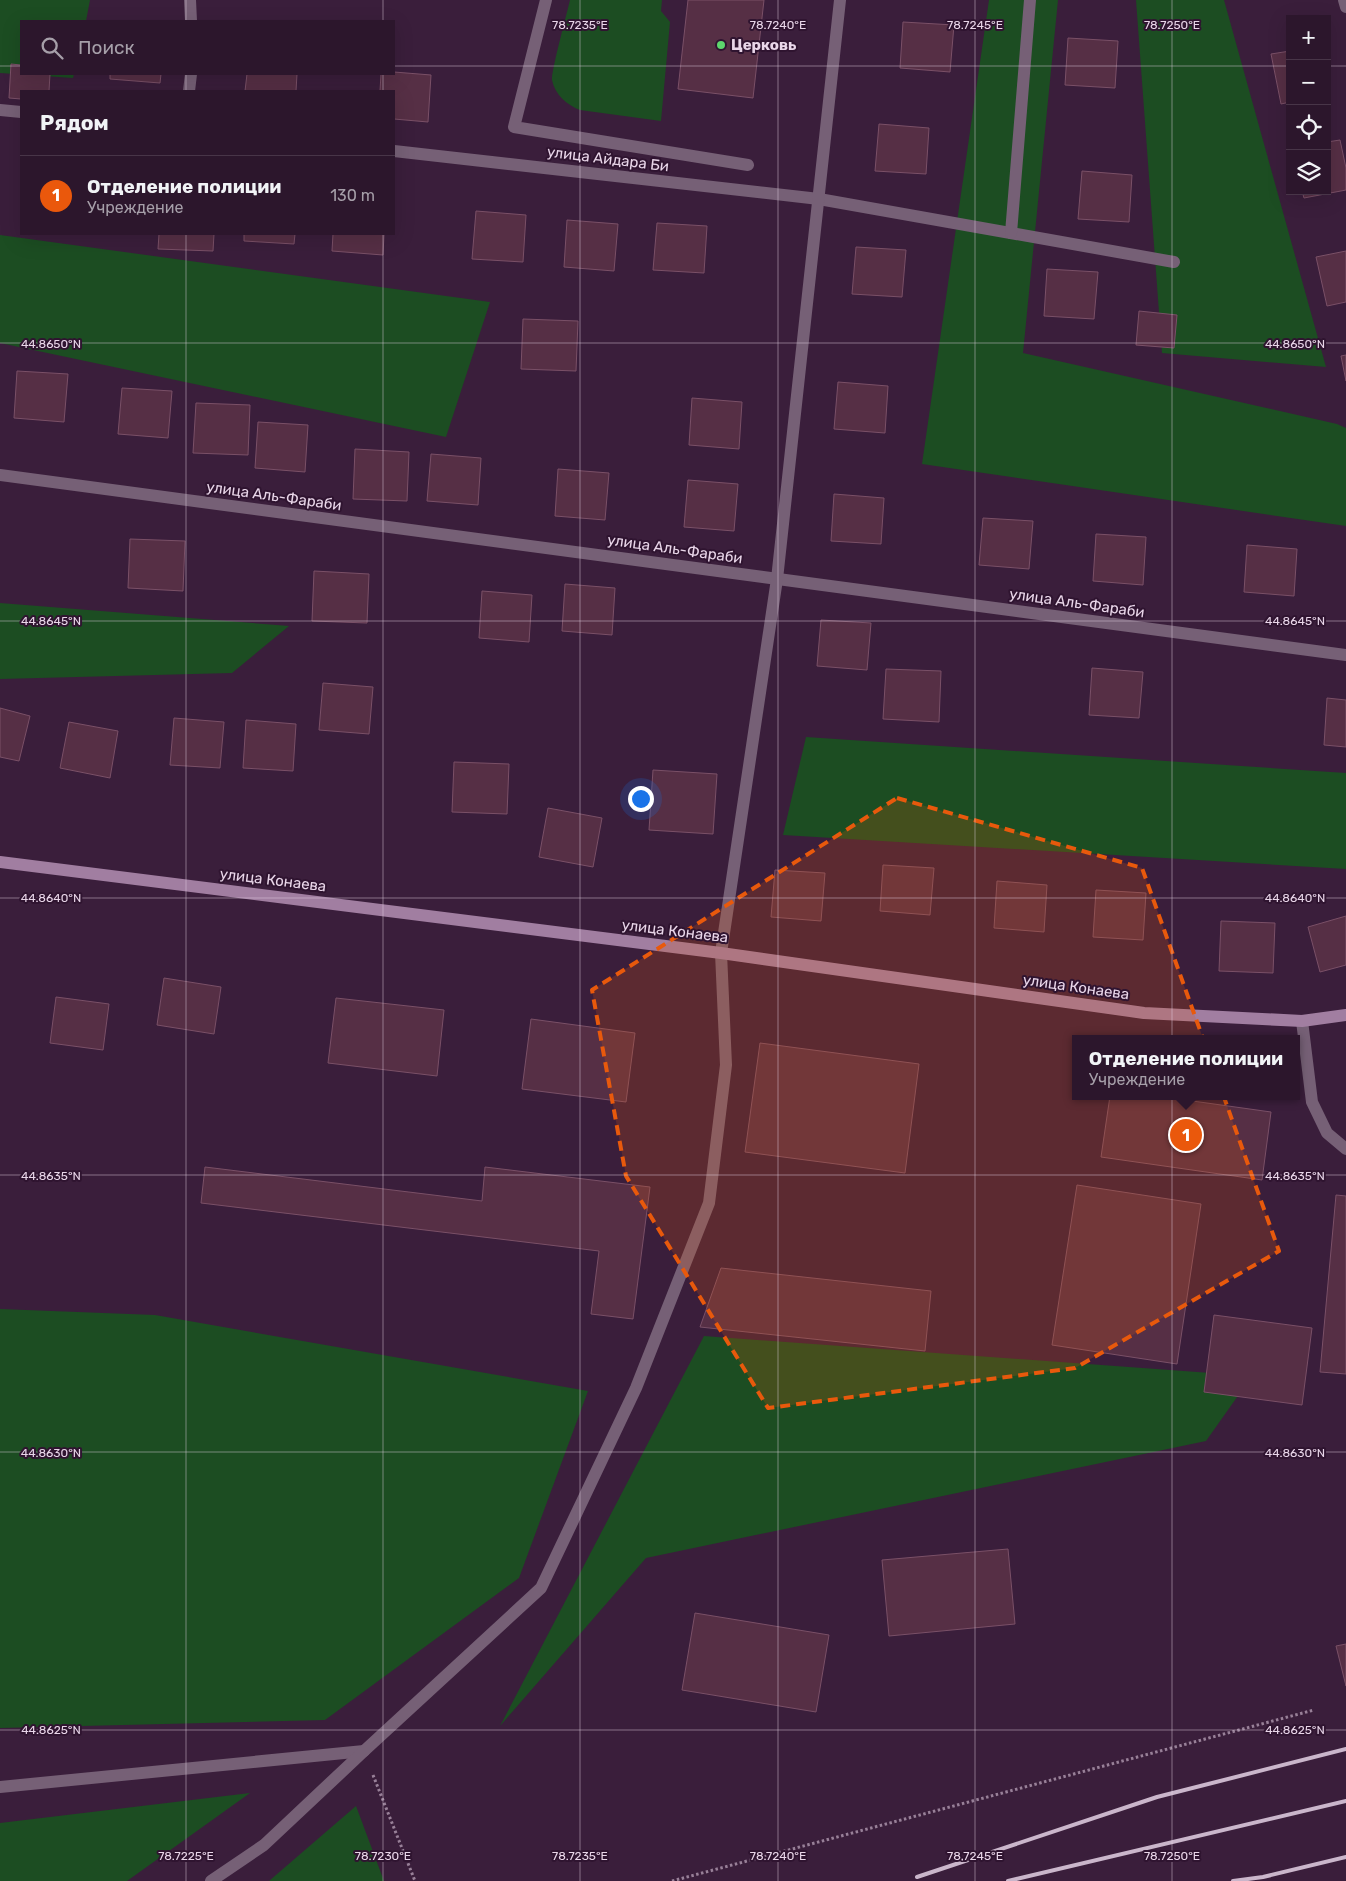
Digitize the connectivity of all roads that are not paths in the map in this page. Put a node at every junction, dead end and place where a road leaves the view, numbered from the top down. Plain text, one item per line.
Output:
1 (190, 0) edge
2 (546, 0) edge
3 (840, 0) edge
4 (1030, 0) edge
5 (1344, 0) edge
6 (1346, 7) edge
7 (191, 20) edge
8 (191, 75) edge
9 (189, 90) edge
10 (0, 110) edge
11 (20, 112) edge
12 (395, 151) edge
13 (748, 165) dead end
14 (820, 199) junction
15 (1011, 233) junction
16 (1174, 262) dead end
17 (0, 476) edge
18 (777, 579) junction
19 (1346, 655) edge
20 (0, 862) edge
21 (721, 953) junction
22 (1346, 1015) edge
23 (1302, 1021) junction
24 (1346, 1149) edge
25 (364, 1751) junction
26 (0, 1787) edge
27 (211, 1881) edge

1 - 7 street
2 - 13 street
3 - 14 street
4 - 15 street
5 - 6 street
8 - 9 street
10 - 11 street
12 - 14 street, улица Айдара Би
14 - 15 street, улица Айдара Би
14 - 18 street
15 - 16 street, улица Айдара Би
17 - 18 street, улица Аль-Фараби
18 - 19 street, улица Аль-Фараби
18 - 21 street
20 - 21 main road, улица Конаева
21 - 23 main road, улица Конаева
21 - 25 street
22 - 23 main road, улица Конаева
23 - 24 street
25 - 26 street
25 - 27 street

